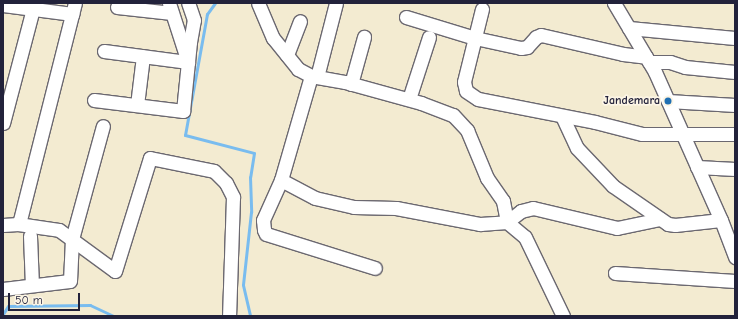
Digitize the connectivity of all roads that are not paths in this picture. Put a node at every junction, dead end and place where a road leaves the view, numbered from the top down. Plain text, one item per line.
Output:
1 (188, 3) edge
2 (258, 3) edge
3 (336, 3) edge
4 (614, 3) edge
5 (3, 5) edge
6 (117, 7) dead end
7 (170, 8) edge
8 (33, 9) junction
9 (74, 9) edge
10 (482, 9) dead end
11 (406, 17) dead end
12 (300, 21) dead end
13 (629, 28) junction
14 (364, 37) dead end
15 (429, 37) dead end
16 (475, 38) junction
17 (735, 38) edge
18 (104, 51) dead end
19 (287, 55) junction
20 (143, 56) junction
21 (648, 60) junction
22 (188, 62) junction
23 (735, 72) edge
24 (314, 77) junction
25 (351, 84) junction
26 (409, 99) junction
27 (94, 100) dead end
28 (668, 101) junction
29 (137, 105) junction
30 (735, 105) edge
31 (562, 116) junction
32 (3, 123) edge
33 (102, 126) dead end
34 (683, 134) junction
35 (735, 134) edge
36 (697, 167) junction
37 (735, 169) edge
38 (281, 180) junction
39 (660, 219) junction
40 (721, 220) junction
41 (507, 222) junction
42 (18, 224) junction
43 (3, 225) edge
44 (30, 236) dead end
45 (72, 239) junction
46 (735, 257) edge
47 (375, 268) dead end
48 (615, 273) dead end
49 (735, 281) edge
50 (32, 285) junction
51 (3, 289) edge
52 (229, 316) edge
53 (563, 316) edge

1 - 22 street
2 - 19 street
3 - 24 street
4 - 13 street
5 - 8 street
6 - 7 street
7 - 22 street
8 - 9 street
8 - 32 street
9 - 42 street
10 - 16 street
11 - 16 street
12 - 19 street
13 - 17 street
13 - 21 street
14 - 25 street
15 - 26 street
16 - 21 street
16 - 31 street
18 - 20 street
19 - 24 street
20 - 22 street
20 - 29 street
21 - 23 street
21 - 28 street
22 - 29 street
24 - 25 street
24 - 38 street
25 - 26 street
26 - 41 street
27 - 29 street
28 - 30 street
28 - 34 street
31 - 34 street
31 - 39 street
33 - 45 street
34 - 35 street
34 - 36 street
36 - 37 street
36 - 40 street
38 - 41 street
38 - 47 street
39 - 40 street
39 - 41 street
40 - 46 street
41 - 53 street
42 - 43 street
42 - 45 street
44 - 50 street
45 - 50 street
45 - 52 street
48 - 49 street
50 - 51 street

